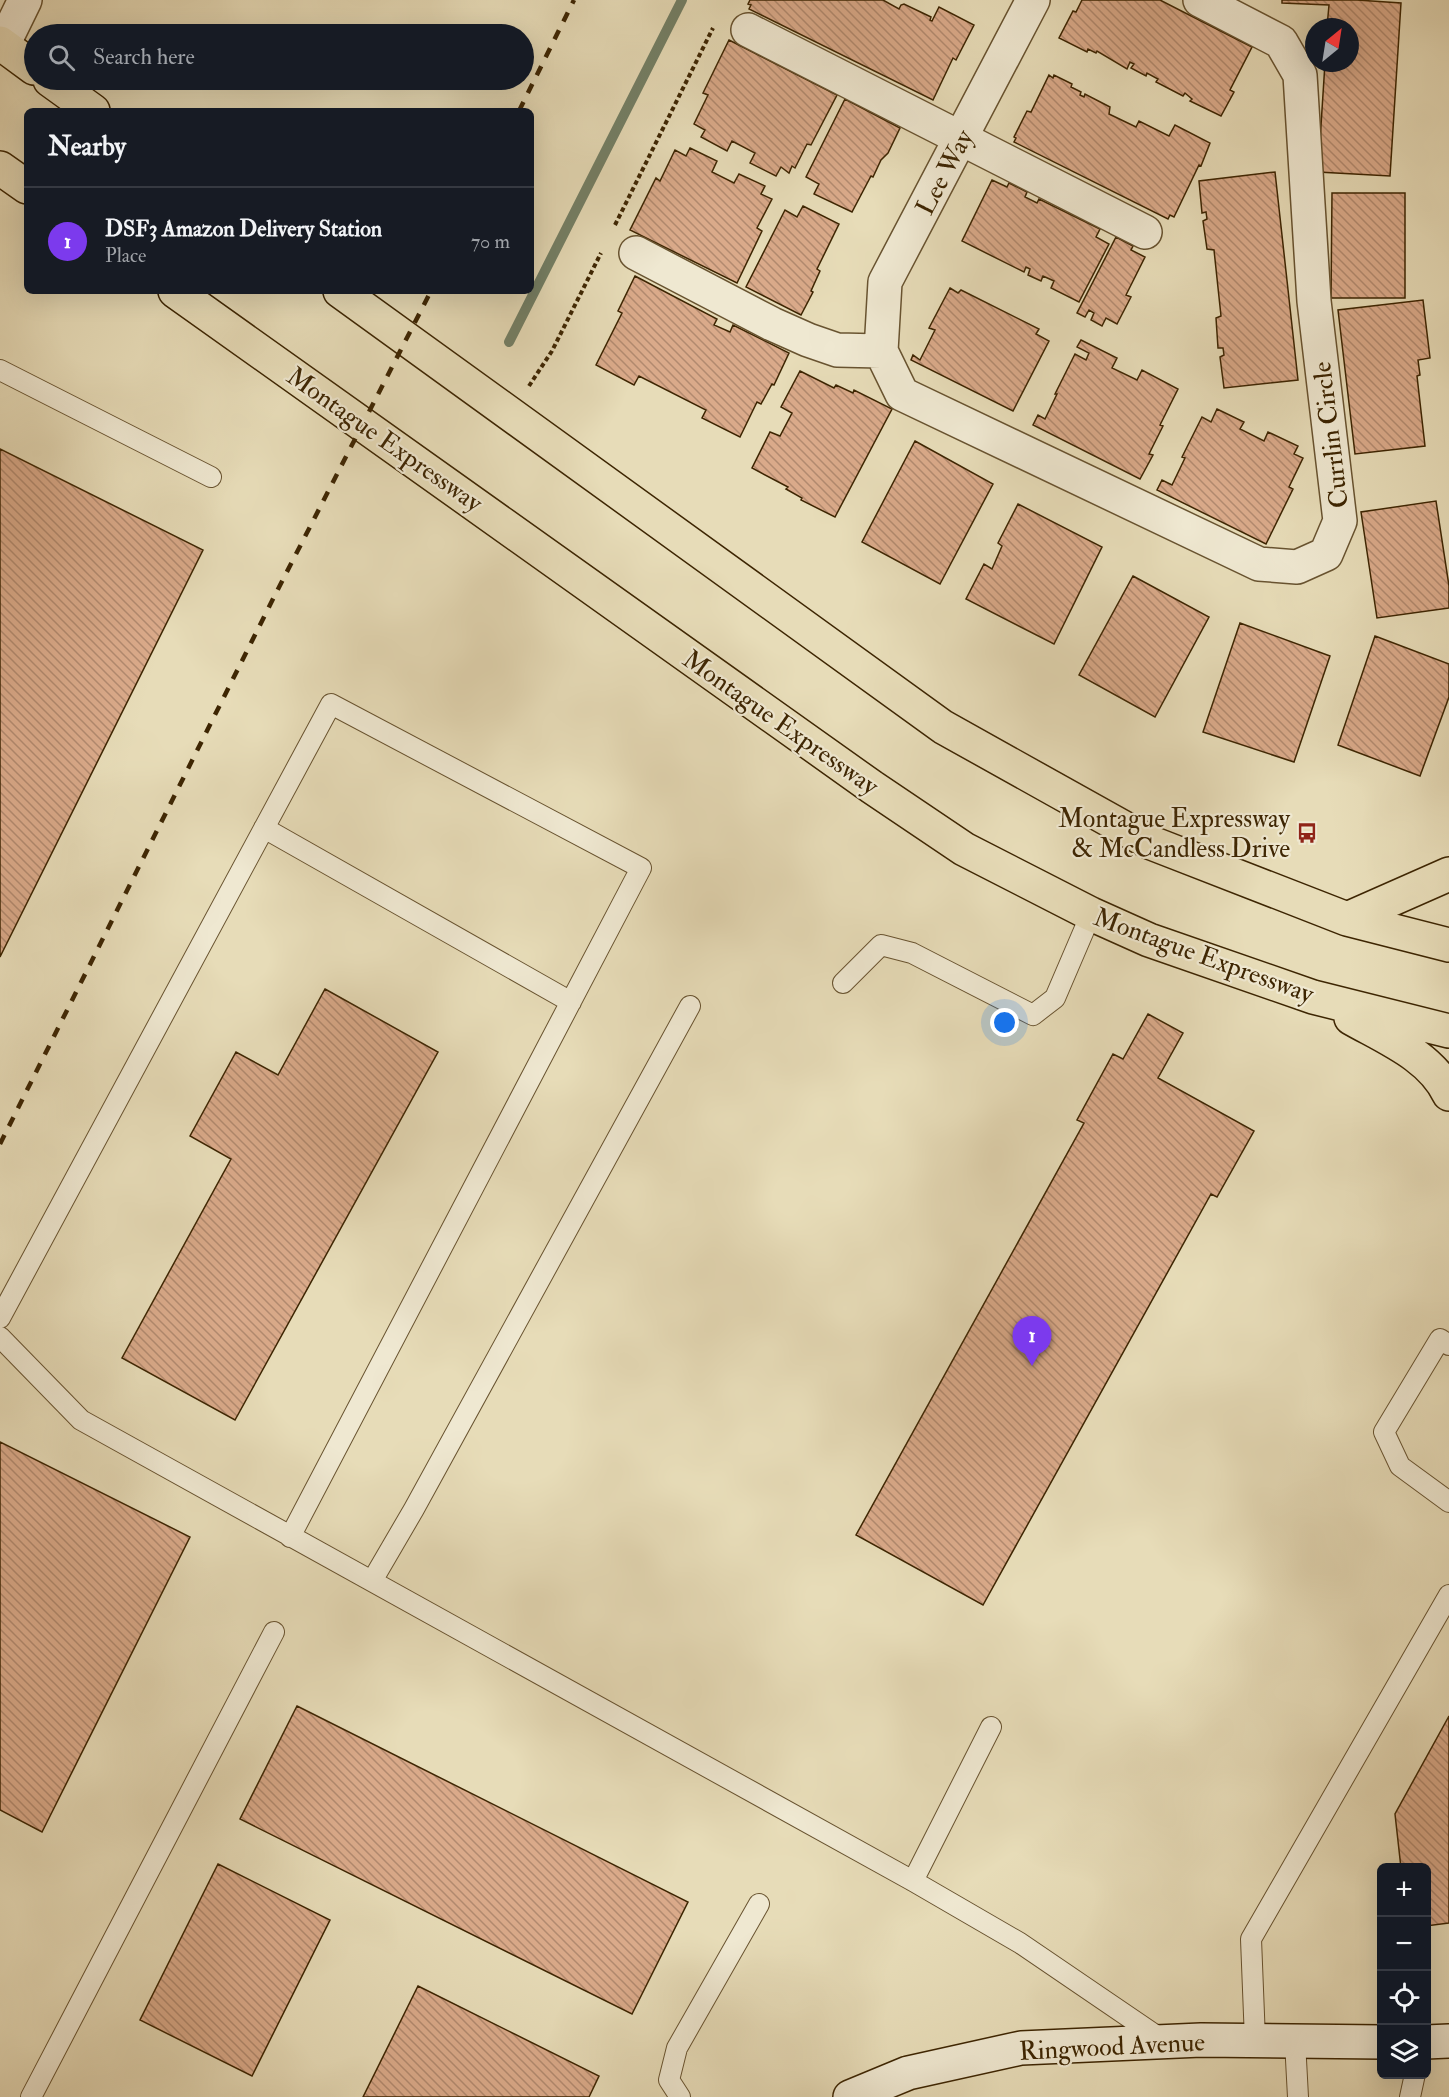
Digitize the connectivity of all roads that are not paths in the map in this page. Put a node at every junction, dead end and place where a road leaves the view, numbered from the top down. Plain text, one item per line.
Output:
1 (25, 0) edge
2 (1033, 0) edge
3 (1200, 0) edge
4 (748, 30) dead end
5 (1, 44) edge
6 (24, 61) edge
7 (64, 90) edge
8 (89, 108) edge
9 (961, 138) junction
10 (0, 168) edge
11 (24, 185) edge
12 (1146, 232) dead end
13 (636, 253) dead end
14 (179, 294) edge
15 (344, 294) edge
16 (881, 351) junction
17 (0, 370) edge
18 (211, 477) dead end
19 (264, 828) junction
20 (1449, 874) edge
21 (1091, 914) junction
22 (1347, 919) junction
23 (1449, 945) edge
24 (843, 983) dead end
25 (1313, 997) junction
26 (571, 1002) junction
27 (690, 1006) dead end
28 (1449, 1031) edge
29 (1449, 1094) edge
30 (0, 1318) edge
31 (0, 1337) edge
32 (1449, 1345) edge
33 (1449, 1502) edge
34 (291, 1537) junction
35 (372, 1581) junction
36 (1449, 1595) edge
37 (274, 1632) dead end
38 (991, 1727) dead end
39 (913, 1881) junction
40 (759, 1904) dead end
41 (1255, 2040) junction
42 (1295, 2041) junction
43 (1449, 2041) edge
44 (1166, 2042) junction
45 (1377, 2042) edge
46 (1431, 2042) edge
47 (1414, 2079) edge
48 (31, 2097) edge
49 (680, 2097) edge
50 (850, 2097) edge
51 (1298, 2097) edge
52 (1410, 2097) edge

1 - 5 street
2 - 9 street, Lee Way
3 - 16 street, Currlin Circle
4 - 9 street
5 - 6 highway
7 - 8 highway
9 - 12 street
9 - 16 street, Lee Way
10 - 11 highway
13 - 16 street
14 - 21 highway, Montague Expressway
15 - 22 highway
17 - 18 lane
19 - 26 lane
19 - 26 lane
19 - 30 lane
20 - 22 highway
21 - 24 lane
21 - 25 highway, Montague Expressway
22 - 23 highway
25 - 28 highway, Montague Expressway
25 - 29 highway
26 - 34 lane
27 - 35 lane
31 - 34 lane
32 - 33 lane
34 - 35 lane
35 - 39 lane
36 - 41 lane
37 - 48 lane
38 - 39 lane
39 - 44 lane
40 - 49 lane
41 - 42 street, Ringwood Avenue
41 - 44 street, Ringwood Avenue
42 - 45 street, Ringwood Avenue
42 - 51 lane
43 - 46 street
44 - 50 street, Ringwood Avenue
47 - 52 lane

